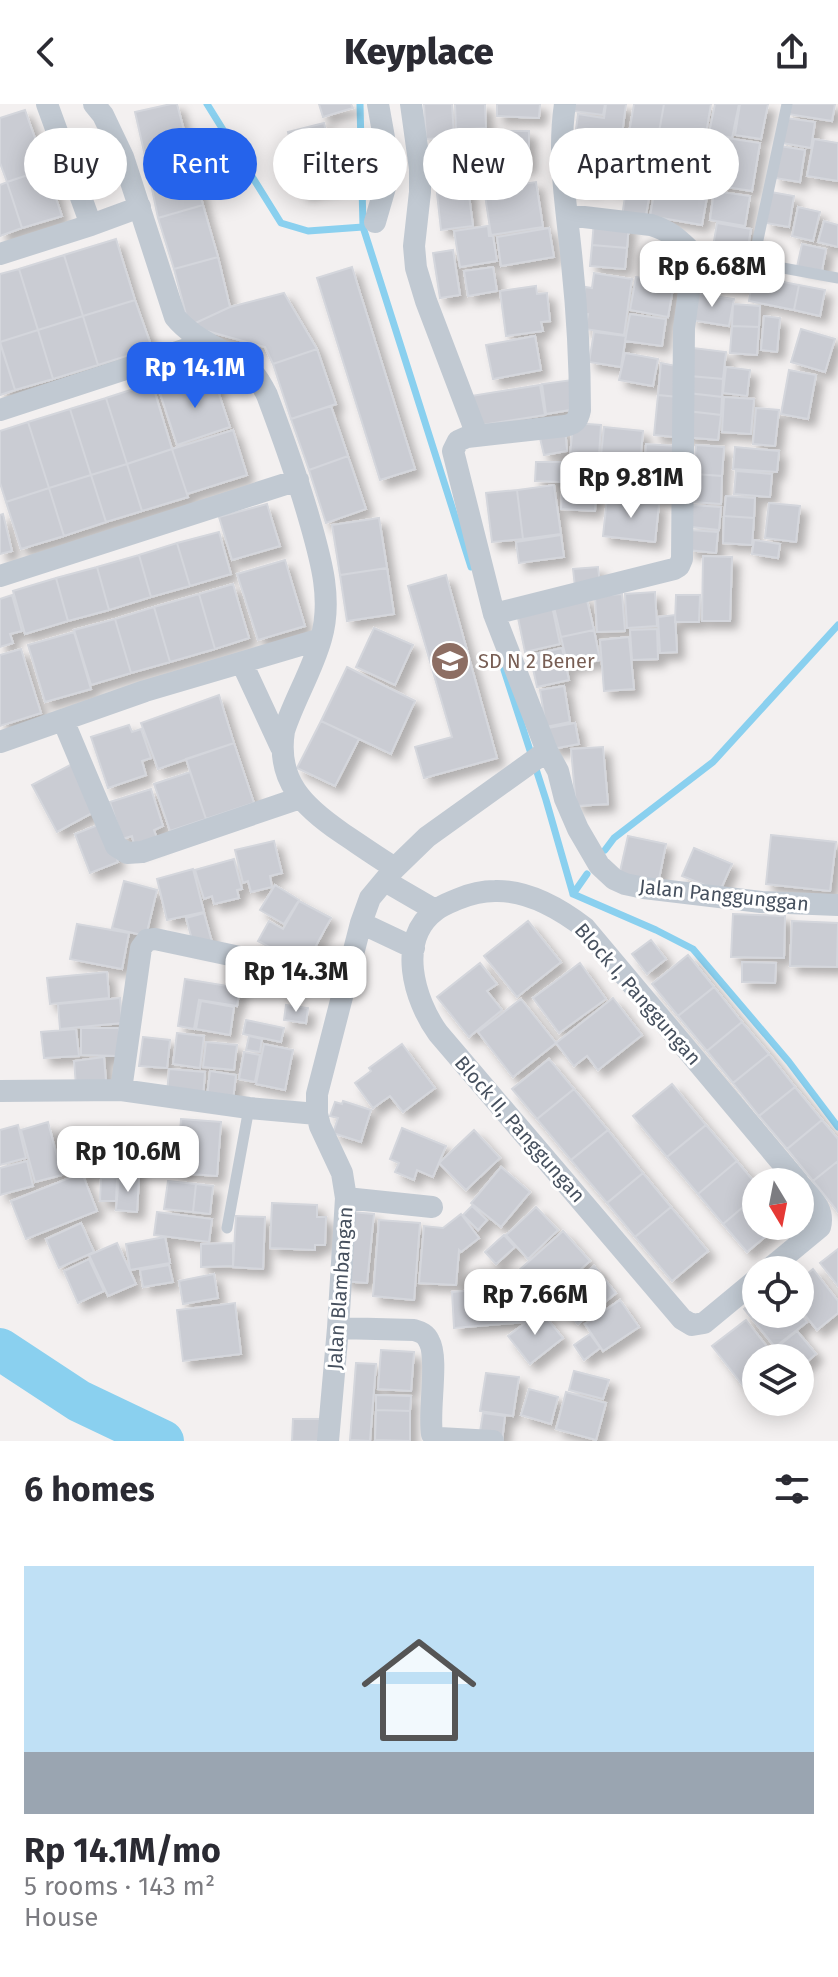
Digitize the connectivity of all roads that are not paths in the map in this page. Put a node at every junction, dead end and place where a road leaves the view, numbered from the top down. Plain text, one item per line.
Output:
1 (47, 104) edge
2 (94, 104) edge
3 (378, 104) edge
4 (411, 104) edge
5 (565, 104) edge
6 (787, 104) edge
7 (140, 207) junction
8 (567, 215) junction
9 (375, 222) dead end
10 (91, 225) junction
11 (0, 254) edge
12 (694, 254) junction
13 (753, 263) junction
14 (838, 278) edge
15 (205, 343) junction
16 (0, 410) edge
17 (477, 435) junction
18 (298, 480) junction
19 (0, 576) edge
20 (494, 614) junction
21 (321, 639) junction
22 (242, 663) junction
23 (63, 720) junction
24 (0, 742) edge
25 (281, 747) junction
26 (536, 758) junction
27 (300, 798) junction
28 (390, 875) junction
29 (838, 905) edge
30 (435, 910) junction
31 (361, 923) junction
32 (414, 948) junction
33 (347, 980) junction
34 (121, 1090) junction
35 (0, 1091) edge
36 (249, 1108) junction
37 (317, 1114) junction
38 (786, 1168) edge
39 (346, 1198) junction
40 (814, 1201) edge
41 (432, 1207) dead end
42 (227, 1228) dead end
43 (814, 1232) edge
44 (804, 1240) edge
45 (785, 1256) edge
46 (742, 1292) edge
47 (338, 1328) junction
48 (328, 1441) edge
49 (493, 1441) edge

1 - 10 street
2 - 7 street
3 - 9 street
4 - 17 street
5 - 8 street
6 - 13 lane
7 - 10 street
7 - 15 street
8 - 12 street
8 - 17 street
10 - 11 street
12 - 13 lane
12 - 20 street
13 - 14 lane
15 - 16 street
15 - 18 street
17 - 20 street, Jalan Panggunggan
18 - 19 street
18 - 21 street
20 - 26 street, Jalan Panggunggan
21 - 22 street
21 - 25 street
22 - 23 street
22 - 25 street
23 - 24 street
23 - 27 street
25 - 27 street
26 - 28 street, Jalan Blambangan
26 - 29 street, Jalan Panggunggan
27 - 28 street
28 - 30 street
28 - 31 street, Jalan Blambangan
30 - 32 street
30 - 38 street, Block I, Panggungan
31 - 32 street
31 - 33 street, Jalan Blambangan
32 - 46 street, Block II, Panggungan
33 - 34 street
33 - 37 street, Jalan Blambangan
34 - 35 street
34 - 36 street
36 - 37 street
36 - 42 lane
37 - 39 street, Jalan Blambangan
39 - 41 street
39 - 47 street, Jalan Blambangan
40 - 43 street, Block I, Panggungan
44 - 45 street, Block I, Panggungan
47 - 48 street, Jalan Blambangan
47 - 49 street

